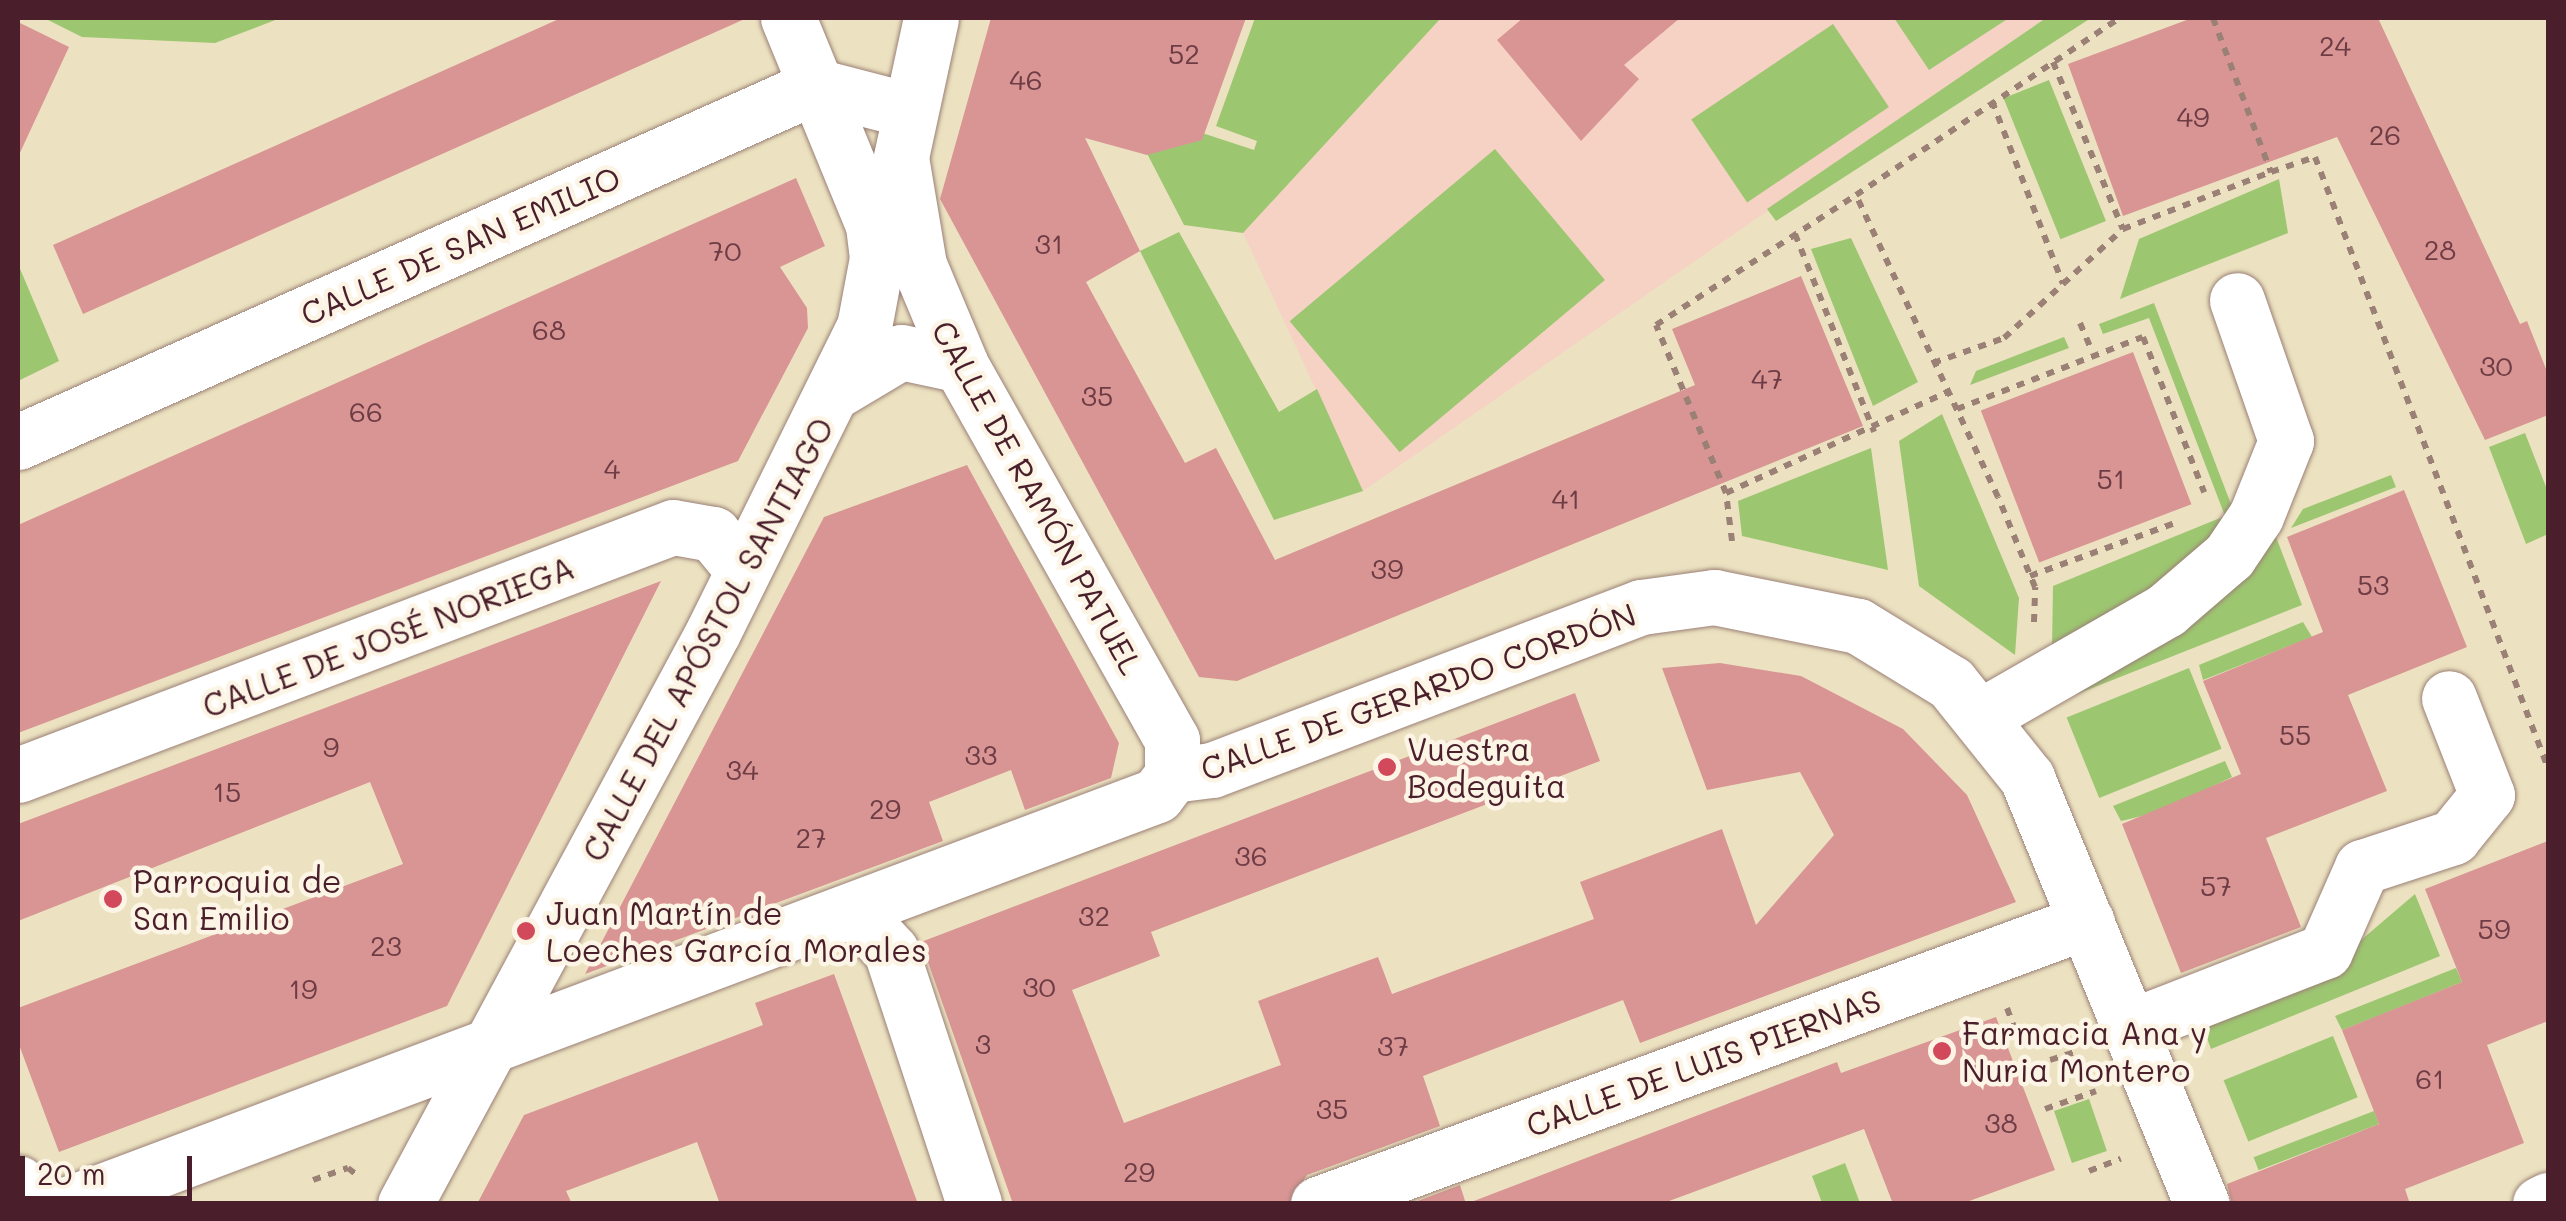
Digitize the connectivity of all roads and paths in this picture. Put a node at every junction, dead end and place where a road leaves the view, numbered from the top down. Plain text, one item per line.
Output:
1 (788, 18) edge
2 (930, 18) edge
3 (2119, 18) edge
4 (2212, 18) edge
5 (2052, 62) junction
6 (816, 86) junction
7 (1992, 101) junction
8 (908, 110) junction
9 (2271, 172) junction
10 (1856, 195) junction
11 (2123, 228) junction
12 (1795, 234) junction
13 (891, 237) junction
14 (2063, 284) junction
15 (2236, 300) dead end
16 (2080, 322) dead end
17 (2092, 351) junction
18 (1933, 363) junction
19 (961, 365) junction
20 (837, 390) junction
21 (1948, 392) junction
22 (1956, 410) junction
23 (1874, 432) junction
24 (18, 442) edge
25 (1726, 493) junction
26 (2211, 509) dead end
27 (2193, 516) dead end
28 (1732, 542) dead end
29 (742, 569) junction
30 (2030, 576) junction
31 (2035, 586) dead end
32 (2449, 698) dead end
33 (1983, 715) junction
34 (2548, 768) edge
35 (1172, 774) junction
36 (18, 775) edge
37 (854, 910) junction
38 (2087, 920) junction
39 (2006, 1006) dead end
40 (2014, 1027) dead end
41 (2130, 1027) junction
42 (487, 1045) junction
43 (2079, 1050) dead end
44 (2050, 1060) dead end
45 (2098, 1091) dead end
46 (2044, 1108) dead end
47 (2121, 1159) dead end
48 (2089, 1171) dead end
49 (313, 1180) dead end
50 (18, 1183) edge
51 (352, 1191) dead end
52 (2548, 1200) edge
53 (19, 1204) edge
54 (68, 1204) edge
55 (405, 1204) edge
56 (974, 1204) edge
57 (1318, 1204) edge
58 (2202, 1204) edge
59 (2540, 1204) edge

1 - 6 street, CALLE DE RAMÓN PATUEL
2 - 8 street, CALLE DEL APÓSTOL SANTIAGO
3 - 5 path
4 - 9 path
5 - 7 path
5 - 11 path
6 - 8 street
6 - 13 street, CALLE DE RAMÓN PATUEL
6 - 24 street, CALLE DE SAN EMILIO
7 - 10 path
7 - 14 path
8 - 13 street, CALLE DEL APÓSTOL SANTIAGO
9 - 11 path
9 - 34 path
10 - 12 path
10 - 18 path
11 - 14 path
12 - 23 path
12 - 25 path
13 - 19 street, CALLE DE RAMÓN PATUEL
13 - 20 street, CALLE DEL APÓSTOL SANTIAGO
14 - 18 path
15 - 33 street
16 - 17 path
17 - 22 path
17 - 26 path
18 - 21 path
19 - 20 street, CALLE DEL APÓSTOL SANTIAGO
19 - 35 street, CALLE DE RAMÓN PATUEL
20 - 29 street, CALLE DEL APÓSTOL SANTIAGO
21 - 22 path
21 - 23 path
22 - 30 path
23 - 25 path
25 - 28 path
27 - 30 path
29 - 36 street, CALLE DE JOSÉ NORIEGA
29 - 42 street, CALLE DEL APÓSTOL SANTIAGO
30 - 31 path
32 - 41 street
33 - 35 street, CALLE DE GERARDO CORDÓN
33 - 38 street, CALLE DE GERARDO CORDÓN
35 - 37 street, CALLE DE GERARDO CORDÓN
37 - 42 street, CALLE DE GERARDO CORDÓN
37 - 56 street
38 - 41 street, CALLE DE GERARDO CORDÓN
38 - 57 street, CALLE DE LUIS PIERNAS
39 - 40 path
41 - 58 street, CALLE DE GERARDO CORDÓN
42 - 54 street, CALLE DE GERARDO CORDÓN
42 - 55 street, CALLE DEL APÓSTOL SANTIAGO
43 - 44 path
45 - 46 path
47 - 48 path
49 - 51 path
50 - 53 street
52 - 59 street

